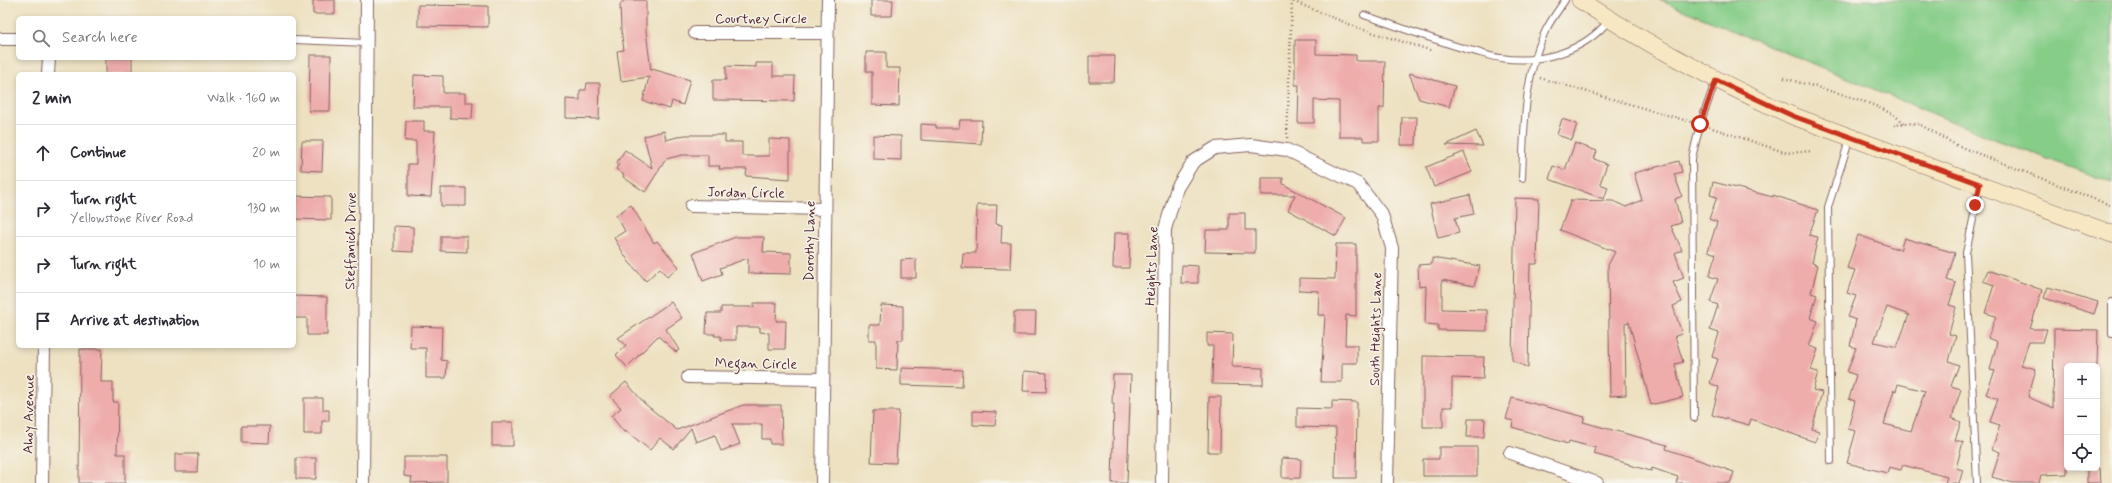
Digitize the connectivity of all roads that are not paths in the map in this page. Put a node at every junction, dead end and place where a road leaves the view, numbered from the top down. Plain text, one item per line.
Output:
1 (367, 0) edge
2 (828, 0) edge
3 (1565, 0) edge
4 (1580, 0) edge
5 (1364, 15) dead end
6 (1610, 19) junction
7 (695, 33) dead end
8 (827, 33) junction
9 (0, 39) edge
10 (16, 39) edge
11 (296, 40) edge
12 (367, 43) junction
13 (1536, 59) junction
14 (49, 60) edge
15 (48, 72) edge
16 (1716, 80) junction
17 (1850, 138) junction
18 (1522, 178) dead end
19 (1358, 184) joint
20 (1980, 184) junction
21 (691, 206) dead end
22 (825, 209) junction
23 (2112, 234) edge
24 (2112, 302) edge
25 (2112, 333) edge
26 (44, 348) edge
27 (688, 378) dead end
28 (823, 380) junction
29 (1694, 418) dead end
30 (1510, 453) dead end
31 (1831, 461) dead end
32 (1573, 479) edge
33 (42, 483) edge
34 (363, 483) edge
35 (822, 483) edge
36 (1162, 483) edge
37 (1387, 483) edge
38 (1597, 483) edge
39 (1977, 483) edge

1 - 12 street, Steffanich Drive
2 - 8 street, Dorothy Lane
3 - 13 lane
4 - 6 street
5 - 13 lane
6 - 13 lane
6 - 16 street
7 - 8 street, Courtney Circle
8 - 22 street, Dorothy Lane
9 - 10 street
11 - 12 lane
12 - 34 street, Steffanich Drive
13 - 18 lane
14 - 15 street
16 - 17 street
16 - 29 lane
17 - 20 street
17 - 31 lane
19 - 36 street, Heights Lane
19 - 37 street, South Heights Lane
20 - 23 street
20 - 39 lane
21 - 22 street, Jordan Circle
22 - 28 street, Dorothy Lane
24 - 25 lane
26 - 33 street, Ahoy Avenue
27 - 28 street, Megan Circle
28 - 35 street, Dorothy Lane
30 - 32 street
32 - 38 street

